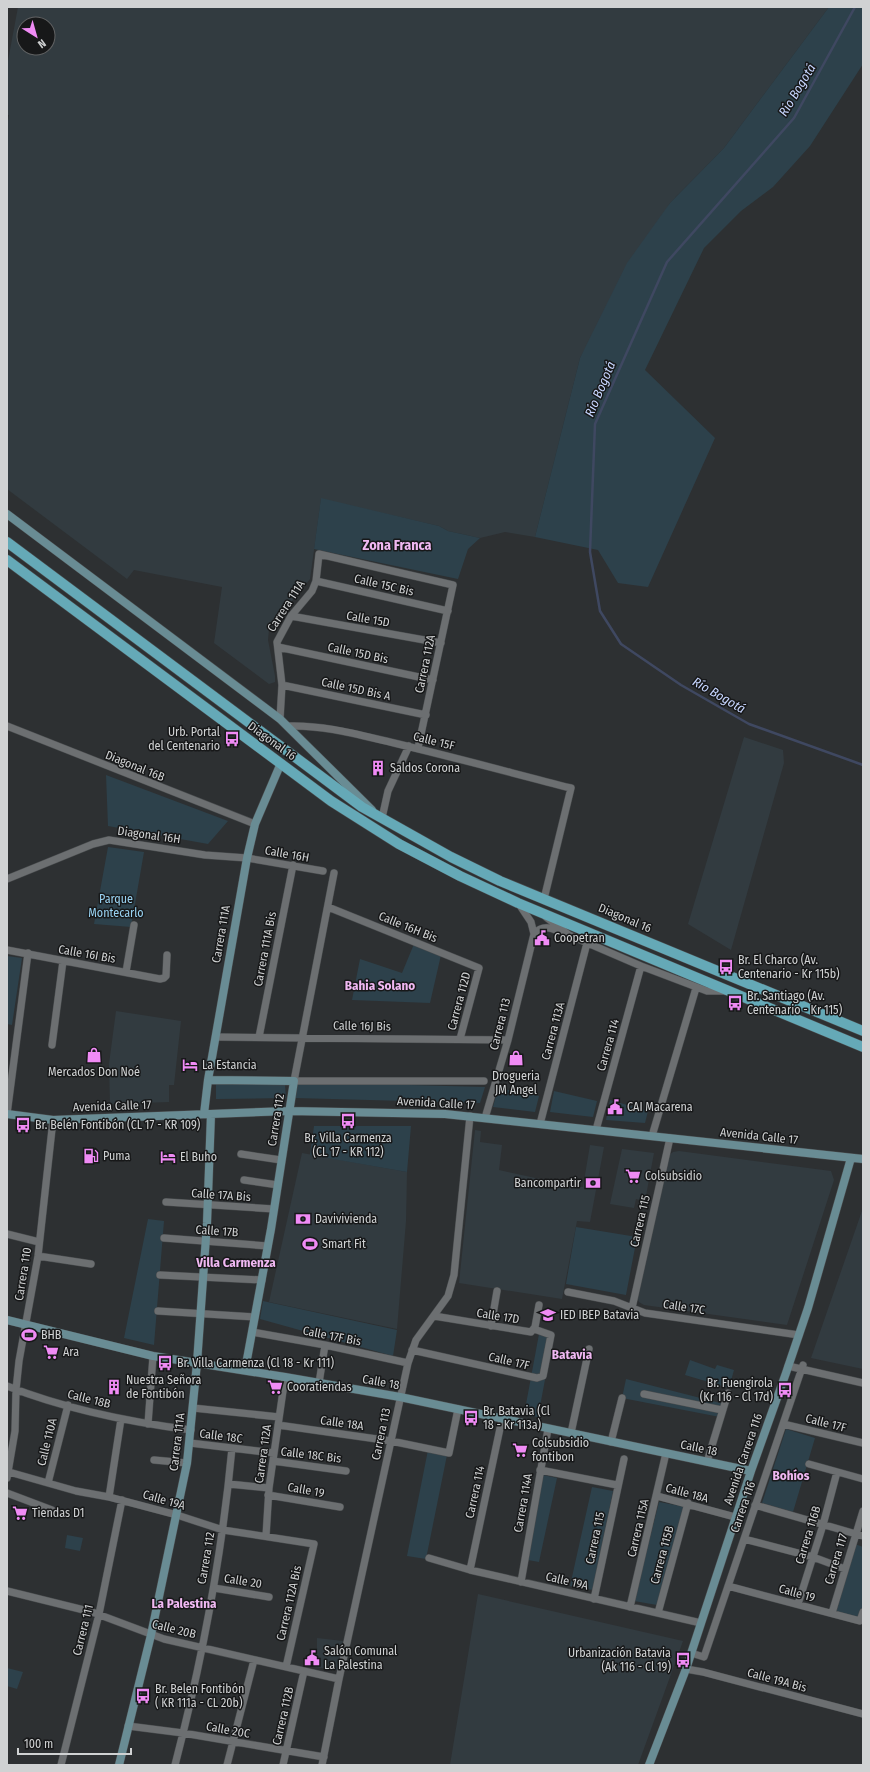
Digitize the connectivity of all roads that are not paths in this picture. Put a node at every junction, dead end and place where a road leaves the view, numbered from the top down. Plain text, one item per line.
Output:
1 (7, 514) edge
2 (7, 542) edge
3 (7, 560) edge
4 (316, 581) junction
5 (453, 585) joint
6 (448, 611) junction
7 (291, 616) junction
8 (441, 643) junction
9 (278, 647) junction
10 (433, 680) junction
11 (282, 685) junction
12 (426, 715) junction
13 (280, 719) junction
14 (7, 726) edge
15 (289, 726) junction
16 (409, 746) junction
17 (418, 748) junction
18 (281, 763) junction
19 (382, 818) junction
20 (255, 824) junction
21 (247, 858) junction
22 (293, 866) junction
23 (323, 871) dead end
24 (334, 873) dead end
25 (7, 879) edge
26 (544, 899) junction
27 (518, 903) junction
28 (328, 907) junction
29 (541, 912) junction
30 (134, 925) dead end
31 (534, 934) junction
32 (569, 935) junction
33 (587, 943) junction
34 (7, 950) edge
35 (28, 954) junction
36 (167, 955) dead end
37 (63, 961) junction
38 (641, 966) junction
39 (479, 968) joint
40 (126, 972) junction
41 (696, 988) junction
42 (728, 991) junction
43 (863, 1031) edge
44 (216, 1037) junction
45 (259, 1037) junction
46 (302, 1038) junction
47 (460, 1040) junction
48 (508, 1040) junction
49 (52, 1044) dead end
50 (863, 1047) edge
51 (11, 1062) edge
52 (208, 1080) junction
53 (294, 1080) junction
54 (484, 1081) dead end
55 (289, 1111) junction
56 (7, 1114) edge
57 (208, 1114) junction
58 (470, 1116) junction
59 (485, 1118) junction
60 (53, 1120) junction
61 (540, 1124) junction
62 (596, 1130) junction
63 (652, 1136) junction
64 (670, 1138) junction
65 (241, 1154) dead end
66 (851, 1158) junction
67 (863, 1159) edge
68 (281, 1160) junction
69 (244, 1180) dead end
70 (278, 1185) junction
71 (166, 1202) dead end
72 (208, 1205) junction
73 (274, 1209) junction
74 (7, 1234) edge
75 (164, 1238) dead end
76 (206, 1241) junction
77 (39, 1242) junction
78 (268, 1246) junction
79 (38, 1256) junction
80 (91, 1264) dead end
81 (160, 1275) dead end
82 (203, 1277) junction
83 (262, 1280) junction
84 (497, 1291) dead end
85 (568, 1292) dead end
86 (539, 1305) dead end
87 (632, 1308) junction
88 (158, 1311) dead end
89 (201, 1314) junction
90 (434, 1316) junction
91 (255, 1317) junction
92 (7, 1320) edge
93 (25, 1324) junction
94 (491, 1326) junction
95 (534, 1329) junction
96 (252, 1332) junction
97 (799, 1335) junction
98 (325, 1345) junction
99 (589, 1349) dead end
100 (412, 1350) junction
101 (153, 1356) junction
102 (197, 1363) junction
103 (408, 1363) junction
104 (789, 1364) junction
105 (802, 1368) junction
106 (245, 1370) junction
107 (285, 1377) junction
108 (319, 1383) junction
109 (863, 1383) edge
110 (7, 1386) edge
111 (16, 1390) junction
112 (644, 1394) dead end
113 (728, 1394) dead end
114 (400, 1397) junction
115 (622, 1398) dead end
116 (68, 1405) junction
117 (193, 1408) junction
118 (458, 1409) junction
119 (722, 1410) junction
120 (279, 1417) junction
121 (121, 1419) junction
122 (502, 1419) junction
123 (148, 1424) junction
124 (783, 1424) junction
125 (278, 1425) junction
126 (7, 1429) edge
127 (548, 1429) junction
128 (191, 1430) junction
129 (15, 1431) junction
130 (571, 1433) junction
131 (391, 1441) junction
132 (611, 1442) junction
133 (190, 1443) junction
134 (863, 1443) edge
135 (232, 1448) junction
136 (274, 1453) junction
137 (666, 1453) junction
138 (624, 1459) dead end
139 (154, 1460) dead end
140 (273, 1461) junction
141 (707, 1462) junction
142 (187, 1463) junction
143 (809, 1464) dead end
144 (540, 1470) junction
145 (346, 1471) dead end
146 (751, 1471) junction
147 (837, 1472) junction
148 (8, 1476) edge
149 (863, 1479) edge
150 (48, 1483) junction
151 (229, 1484) junction
152 (617, 1485) junction
153 (268, 1491) junction
154 (7, 1493) edge
155 (109, 1496) junction
156 (657, 1496) junction
157 (122, 1500) junction
158 (688, 1503) junction
159 (755, 1506) junction
160 (340, 1507) dead end
161 (52, 1510) dead end
162 (863, 1511) edge
163 (177, 1515) junction
164 (735, 1517) junction
165 (823, 1525) junction
166 (224, 1530) junction
167 (855, 1534) junction
168 (266, 1536) junction
169 (863, 1536) edge
170 (744, 1539) junction
171 (314, 1544) joint
172 (813, 1557) junction
173 (429, 1558) dead end
174 (845, 1569) junction
175 (470, 1570) junction
176 (521, 1582) junction
177 (728, 1586) junction
178 (214, 1588) junction
179 (7, 1591) edge
180 (269, 1597) dead end
181 (594, 1599) junction
182 (798, 1604) junction
183 (630, 1607) junction
184 (863, 1612) edge
185 (658, 1613) junction
186 (832, 1613) junction
187 (99, 1614) junction
188 (701, 1623) junction
189 (150, 1635) junction
190 (203, 1648) junction
191 (691, 1653) junction
192 (254, 1660) junction
193 (286, 1667) junction
194 (686, 1669) junction
195 (304, 1671) junction
196 (339, 1679) junction
197 (863, 1714) edge
198 (128, 1726) junction
199 (183, 1732) junction
200 (233, 1742) junction
201 (287, 1751) junction
202 (324, 1757) junction
203 (61, 1765) edge
204 (119, 1765) edge
205 (174, 1765) edge
206 (227, 1765) edge
207 (283, 1765) edge
208 (322, 1765) edge
209 (649, 1765) edge

1 - 13 street, Diagonal 16
2 - 19 main road, Diagonal 16
3 - 18 main road, Diagonal 16
4 - 5 street, Carrera 111A
4 - 6 street, Calle 15C Bis
4 - 7 street, Carrera 111A
5 - 6 street, Carrera 112A
6 - 8 street, Carrera 112A
7 - 8 street, Calle 15D
7 - 9 street, Carrera 111A
8 - 10 street, Carrera 112A
9 - 10 street, Calle 15D Bis
9 - 11 street, Carrera 111A
10 - 12 street, Carrera 112A
11 - 12 street, Calle 15D Bis A
11 - 13 street, Carrera 111A
12 - 17 street, Carrera 112A
13 - 15 street, Diagonal 16
14 - 20 street, Diagonal 16B
15 - 16 street, Calle 15F
15 - 19 street, Diagonal 16
16 - 17 street, Calle 15F
16 - 19 street
17 - 26 street, Calle 15F
18 - 20 street, Carrera 111A
18 - 27 main road, Diagonal 16
19 - 26 main road, Diagonal 16
20 - 21 street, Carrera 111A
21 - 22 street, Calle 16H
21 - 25 street, Diagonal 16H
21 - 44 street, Carrera 111A
22 - 23 street, Calle 16H
22 - 45 street, Carrera 111A Bis
24 - 28 street, Carrera 112
26 - 43 main road, Diagonal 16
27 - 29 main road, Diagonal 16
27 - 31 street
28 - 39 street, Calle 16H Bis
28 - 46 street, Carrera 112
29 - 32 street, Diagonal 16
29 - 42 main road, Diagonal 16
30 - 40 street
31 - 32 street
31 - 48 street, Carrera 113
32 - 33 street, Diagonal 16
33 - 38 street, Diagonal 16
33 - 61 street, Carrera 113A
34 - 35 street, Calle 16I Bis
35 - 37 street, Calle 16I Bis
35 - 51 street
36 - 40 street, Calle 16I Bis
37 - 40 street, Calle 16I Bis
37 - 49 street
38 - 41 street, Diagonal 16
38 - 62 street, Carrera 114
39 - 47 street, Carrera 112D
41 - 42 street, Diagonal 16
41 - 63 street
42 - 50 main road, Diagonal 16
44 - 45 street, Calle 16J Bis
44 - 52 street, Carrera 111A
45 - 46 street, Calle 16J Bis
46 - 47 street, Calle 16J Bis
46 - 53 street, Carrera 112
47 - 48 street, Calle 16J Bis
48 - 59 street, Carrera 113
51 - 56 street
52 - 53 street
52 - 57 street, Carrera 111A
53 - 54 street
53 - 55 street, Carrera 112
55 - 57 street, Avenida Calle 17
55 - 58 street, Avenida Calle 17
55 - 68 street, Carrera 112
56 - 60 street, Avenida Calle 17
57 - 60 street, Avenida Calle 17
57 - 72 street, Carrera 111A
58 - 59 street, Avenida Calle 17
58 - 90 street, Carrera 113
59 - 61 street, Avenida Calle 17
60 - 77 street, Carrera 110
61 - 62 street, Avenida Calle 17
62 - 63 street, Avenida Calle 17
63 - 64 street, Avenida Calle 17
64 - 66 street, Avenida Calle 17
64 - 87 street, Carrera 115
65 - 68 street
66 - 67 street, Avenida Calle 17
66 - 97 street, Avenida Carrera 116
68 - 70 street, Carrera 112
69 - 70 street
70 - 73 street, Carrera 112
71 - 72 street, Calle 17A Bis
72 - 73 street, Calle 17A Bis
72 - 76 street, Carrera 111A
73 - 78 street, Carrera 112
74 - 77 street
75 - 76 street, Calle 17B
76 - 78 street, Calle 17B
76 - 82 street, Carrera 111A
77 - 79 street, Carrera 110
78 - 83 street, Carrera 112
79 - 80 street
79 - 93 street, Carrera 110
81 - 82 street
82 - 83 street
82 - 89 street, Carrera 111A
83 - 91 street, Carrera 112
84 - 94 street
85 - 87 street, Calle 17C
86 - 95 street, Calle 17D
87 - 97 street, Calle 17C
88 - 89 street
89 - 91 street
89 - 102 street, Carrera 111A
90 - 94 street, Calle 17D
90 - 100 street, Carrera 113
91 - 96 street, Carrera 112
92 - 93 street, Calle 18
93 - 101 street, Calle 18
93 - 111 street, Carrera 110
94 - 95 street, Calle 17D
95 - 100 street, Calle 17F
96 - 98 street, Calle 17F Bis
96 - 106 street, Carrera 112
97 - 104 street, Avenida Carrera 116
98 - 103 street, Calle 17F Bis
98 - 108 street
99 - 130 street
100 - 103 street, Carrera 113
101 - 102 street, Calle 18
101 - 123 street
102 - 106 street, Calle 18
102 - 117 street, Carrera 111A
103 - 114 street, Carrera 113
104 - 105 street
104 - 146 street, Avenida Carrera 116
105 - 109 street
105 - 124 street, Carrera 116
106 - 107 street, Calle 18
107 - 108 street, Calle 18
107 - 120 street, Carrera 112A
108 - 114 street, Calle 18
110 - 111 street, Calle 18B
111 - 116 street, Calle 18B
111 - 129 street, Carrera 110
112 - 119 street
113 - 119 street
114 - 118 street, Calle 18
114 - 131 street, Carrera 113
115 - 132 street
116 - 121 street, Calle 18B
116 - 150 street, Calle 110A
117 - 120 street
117 - 128 street, Carrera 111A
118 - 122 street, Calle 18
118 - 131 street, Calle 18A
119 - 141 street
120 - 125 street, Carrera 112A
121 - 123 street, Calle 18B
121 - 155 street
122 - 127 street, Calle 18
122 - 175 street, Carrera 114
123 - 128 street, Calle 18B
124 - 134 street, Calle 17F
124 - 159 street, Carrera 116
125 - 131 street, Calle 18A
125 - 136 street, Carrera 112A
126 - 129 street
127 - 130 street, Calle 18
127 - 144 street, Carrera 114A
128 - 133 street, Carrera 111A
129 - 148 street, Carrera 110
130 - 132 street, Calle 18
131 - 196 street, Carrera 113
132 - 137 street, Calle 18
133 - 135 street, Calle 18C
133 - 142 street, Carrera 111A
135 - 136 street, Calle 18C
135 - 151 street, Carrera 112
136 - 140 street, Carrera 112A
137 - 141 street, Calle 18
137 - 156 street, Carrera 115A
138 - 152 street, Carrera 115
139 - 142 street
140 - 145 street, Calle 18C Bis
140 - 153 street, Carrera 112A
141 - 146 street, Calle 18
142 - 163 street, Carrera 111A
143 - 147 street
144 - 152 street
144 - 176 street, Carrera 114A
146 - 164 street, Avenida Carrera 116
147 - 149 street
147 - 165 street, Carrera 116B
148 - 150 street, Calle 19A
150 - 155 street, Calle 19A
151 - 153 street, Calle 19
151 - 166 street, Carrera 112
152 - 181 street, Carrera 115
153 - 160 street, Calle 19
153 - 168 street, Carrera 112A
154 - 161 street
155 - 157 street, Calle 19A
156 - 158 street, Calle 18A
156 - 183 street, Carrera 115A
157 - 163 street, Calle 19A
157 - 187 street, Carrera 111
158 - 164 street, Calle 18A
158 - 185 street, Carrera 115B
159 - 165 street
159 - 170 street, Carrera 116
162 - 167 street, Carrera 117
163 - 166 street, Calle 19A
163 - 189 street, Carrera 111A
164 - 188 street, Avenida Carrera 116
165 - 167 street
165 - 172 street, Carrera 116B
166 - 168 street, Calle 19A
166 - 178 street, Carrera 112
167 - 169 street
167 - 174 street, Carrera 117
168 - 171 street, Calle 19A
170 - 172 street
170 - 177 street, Carrera 116
171 - 193 street, Carrera 112A Bis
172 - 174 street
172 - 182 street, Carrera 116B
173 - 175 street, Calle 19A
174 - 186 street, Carrera 117
175 - 176 street, Calle 19A
176 - 181 street, Calle 19A
177 - 182 street, Calle 19
177 - 191 street, Carrera 116
178 - 180 street, Calle 20
178 - 190 street, Carrera 112
179 - 187 street, Calle 20B
181 - 183 street, Calle 19A
182 - 186 street, Calle 19
183 - 185 street, Calle 19A
184 - 186 street, Calle 19
185 - 188 street, Calle 19A
187 - 189 street, Calle 20B
187 - 203 street, Carrera 111
188 - 191 street, Avenida Carrera 116
189 - 190 street, Calle 20B
189 - 198 street, Carrera 111A
190 - 192 street, Calle 20B
190 - 199 street, Carrera 112
191 - 194 street, Avenida Carrera 116
192 - 193 street, Calle 20B
192 - 200 street
193 - 195 street, Calle 20B
194 - 197 street, Calle 19A Bis
194 - 209 street, Avenida Carrera 116
195 - 196 street, Calle 20B
195 - 201 street, Carrera 112B
196 - 202 street, Carrera 113
198 - 199 street, Calle 20C
198 - 204 street, Carrera 111A
199 - 200 street, Calle 20C
199 - 205 street, Carrera 112
200 - 201 street, Calle 20C
200 - 206 street
201 - 202 street, Calle 20C
201 - 207 street, Carrera 112B
202 - 208 street, Carrera 113

